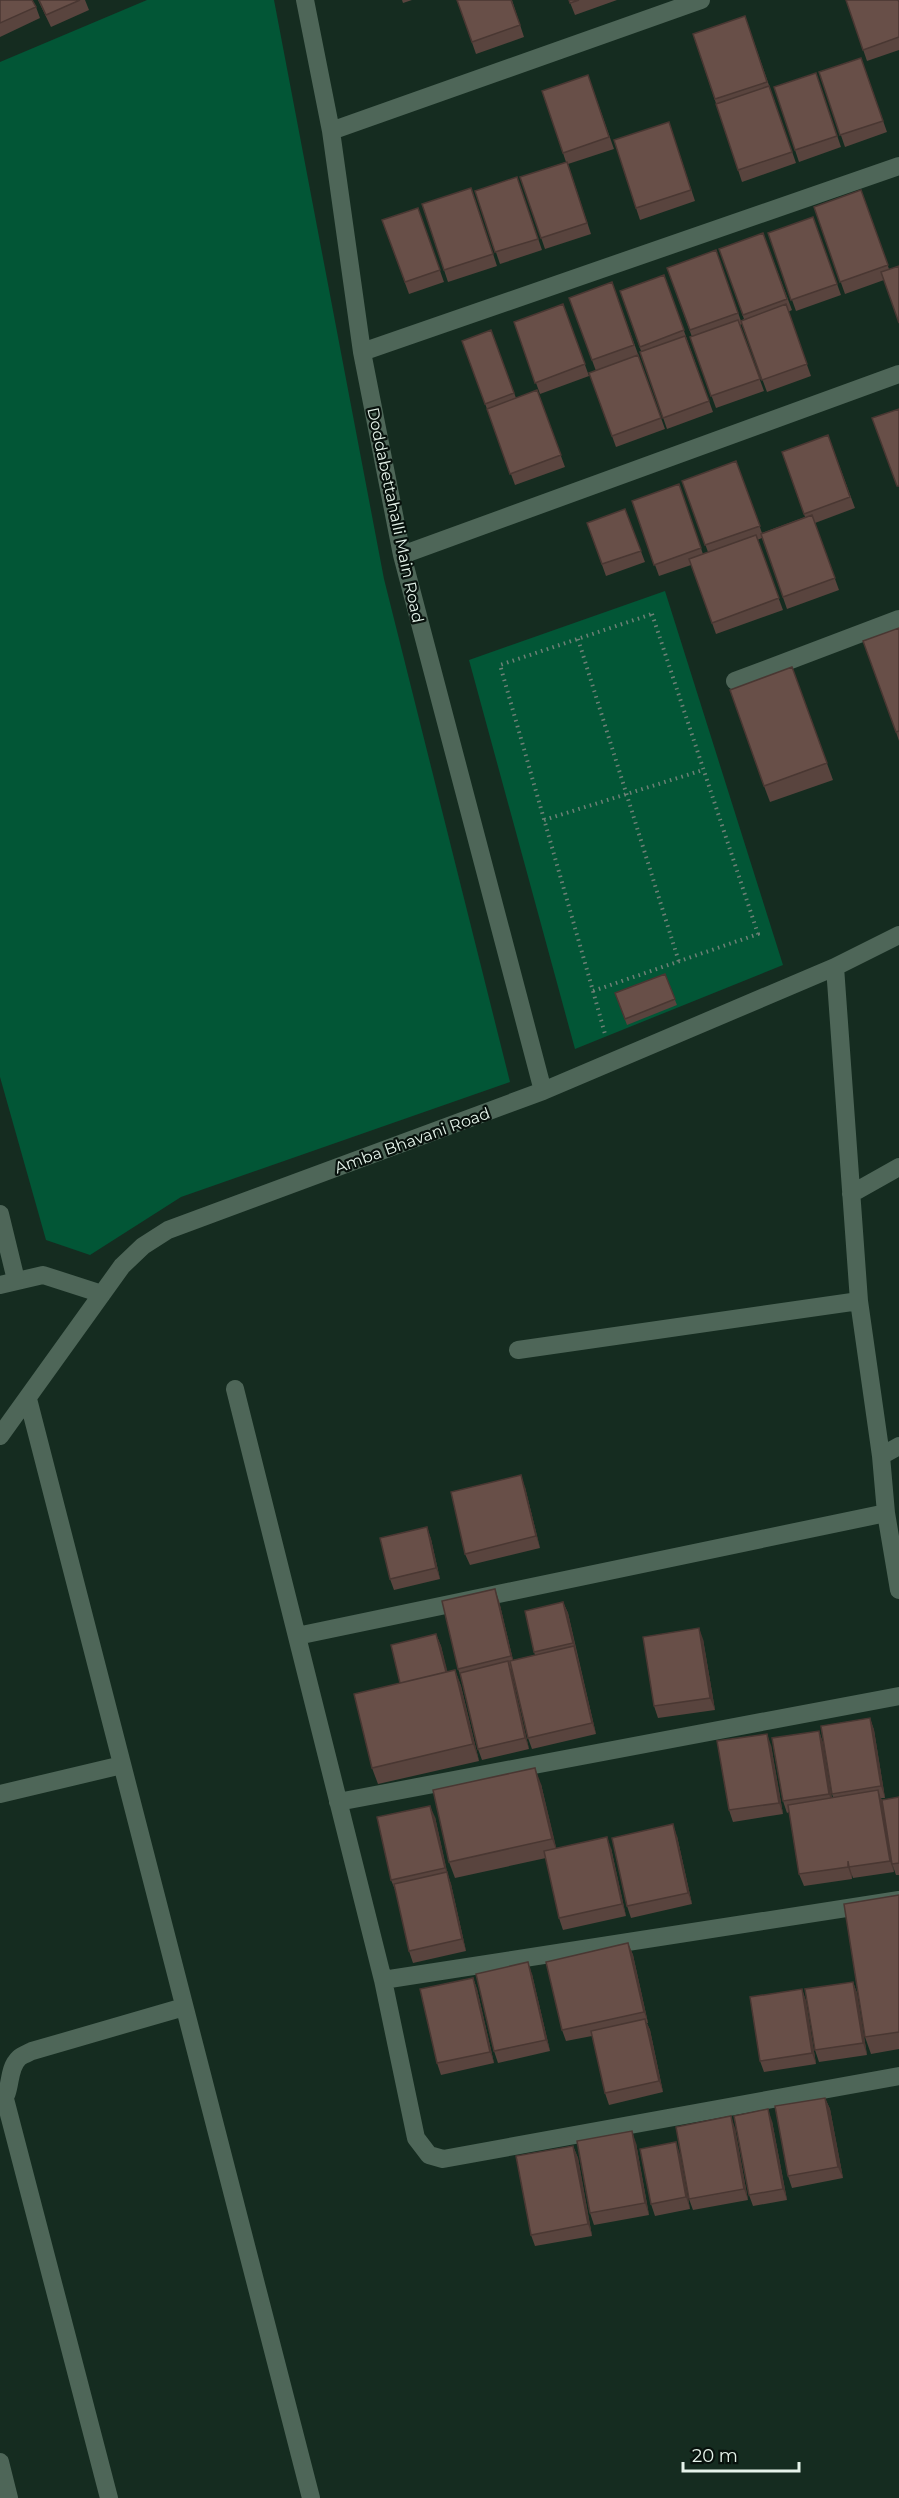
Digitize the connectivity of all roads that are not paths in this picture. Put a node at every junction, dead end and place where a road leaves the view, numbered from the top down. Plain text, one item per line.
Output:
1 (305, 0) edge
2 (701, 0) edge
3 (331, 131) junction
4 (899, 166) edge
5 (362, 352) junction
6 (899, 374) edge
7 (402, 555) junction
8 (899, 619) edge
9 (735, 681) dead end
10 (899, 935) edge
11 (835, 967) junction
12 (543, 1091) junction
13 (899, 1167) edge
14 (851, 1194) junction
15 (0, 1214) edge
16 (8, 1282) edge
17 (102, 1294) junction
18 (859, 1301) junction
19 (518, 1350) dead end
20 (235, 1389) dead end
21 (28, 1399) junction
22 (0, 1437) edge
23 (899, 1446) edge
24 (881, 1456) junction
25 (886, 1513) junction
26 (899, 1590) edge
27 (297, 1636) junction
28 (899, 1696) edge
29 (122, 1765) junction
30 (0, 1794) edge
31 (338, 1802) junction
32 (899, 1899) edge
33 (383, 1980) junction
34 (184, 2007) junction
35 (899, 2076) edge
36 (3, 2101) edge
37 (0, 2462) edge
38 (9, 2498) edge
39 (109, 2498) edge
40 (311, 2498) edge

1 - 3 street, Doddabettahalli Main Road
2 - 3 street
3 - 5 street, Doddabettahalli Main Road
4 - 5 street
5 - 7 street, Doddabettahalli Main Road
6 - 7 street
7 - 12 street, Doddabettahalli Main Road
8 - 9 street
10 - 11 street, Amba Bhavani Road
11 - 12 street, Amba Bhavani Road
11 - 14 street
12 - 17 street, Amba Bhavani Road
13 - 14 street
14 - 18 street
15 - 16 street
16 - 17 street
17 - 21 street, Amba Bhavani Road
18 - 19 street
18 - 24 street
20 - 27 street
21 - 22 street, Amba Bhavani Road
21 - 29 street
23 - 24 street
24 - 25 street
25 - 26 street
25 - 27 street
27 - 31 street
28 - 31 street
29 - 30 street
29 - 34 street
31 - 33 street
32 - 33 street
33 - 35 street
34 - 36 street
34 - 40 street
36 - 39 street
37 - 38 street

